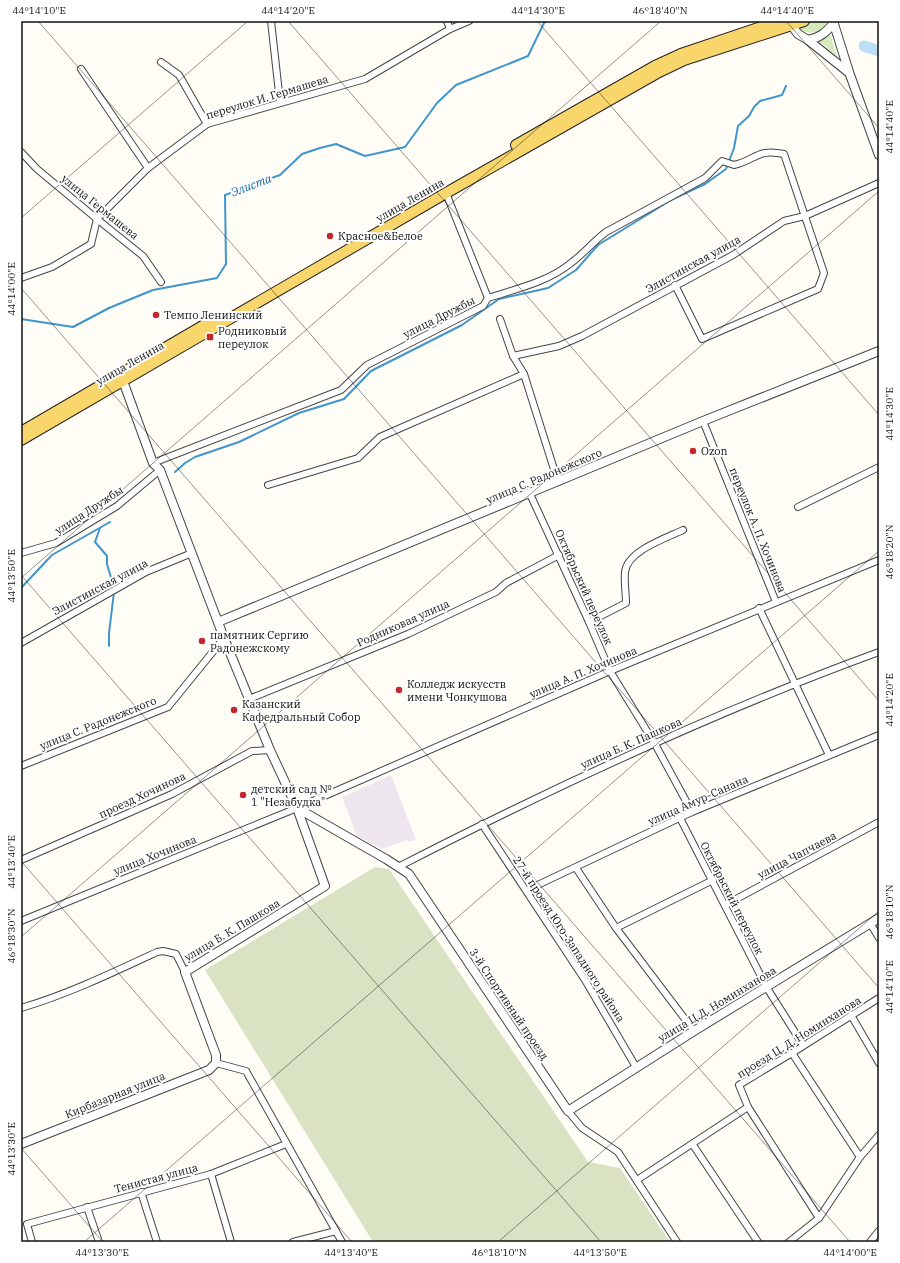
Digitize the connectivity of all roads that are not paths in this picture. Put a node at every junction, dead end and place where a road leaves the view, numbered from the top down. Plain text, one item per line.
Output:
1 (271, 21) edge
2 (447, 21) edge
3 (469, 21) edge
4 (779, 21) edge
5 (804, 21) edge
6 (834, 22) edge
7 (790, 23) edge
8 (450, 29) junction
9 (808, 40) junction
10 (161, 62) dead end
11 (81, 69) dead end
12 (849, 72) junction
13 (280, 102) junction
14 (207, 124) junction
15 (21, 152) edge
16 (879, 155) edge
17 (148, 168) junction
18 (879, 184) edge
19 (446, 192) junction
20 (805, 216) junction
21 (97, 219) junction
22 (21, 278) edge
23 (161, 282) dead end
24 (675, 285) junction
25 (488, 298) junction
26 (500, 319) dead end
27 (879, 351) edge
28 (514, 356) junction
29 (524, 374) junction
30 (121, 378) junction
31 (703, 421) junction
32 (21, 432) edge
33 (21, 440) edge
34 (154, 463) junction
35 (879, 468) edge
36 (160, 470) junction
37 (558, 482) junction
38 (268, 486) dead end
39 (530, 494) junction
40 (798, 507) dead end
41 (683, 530) dead end
42 (21, 553) edge
43 (192, 553) junction
44 (559, 555) junction
45 (879, 560) edge
46 (776, 602) junction
47 (759, 608) junction
48 (218, 622) junction
49 (590, 622) junction
50 (224, 638) junction
51 (21, 643) edge
52 (879, 652) edge
53 (610, 671) junction
54 (796, 682) junction
55 (249, 699) junction
56 (879, 735) edge
57 (655, 744) junction
58 (270, 750) junction
59 (829, 755) junction
60 (21, 766) edge
61 (297, 808) junction
62 (692, 812) junction
63 (680, 818) junction
64 (879, 822) edge
65 (482, 824) junction
66 (21, 860) edge
67 (398, 867) junction
68 (576, 868) junction
69 (713, 880) junction
70 (527, 890) junction
71 (726, 905) junction
72 (879, 918) edge
73 (21, 921) edge
74 (870, 923) junction
75 (616, 928) junction
76 (879, 938) edge
77 (185, 972) junction
78 (767, 988) junction
79 (879, 998) edge
80 (21, 1008) edge
81 (851, 1015) junction
82 (694, 1031) junction
83 (803, 1045) junction
84 (792, 1053) junction
85 (216, 1063) junction
86 (879, 1063) edge
87 (636, 1067) junction
88 (748, 1107) junction
89 (568, 1110) junction
90 (879, 1135) edge
91 (21, 1144) edge
92 (286, 1144) junction
93 (693, 1144) junction
94 (860, 1157) junction
95 (211, 1174) junction
96 (637, 1180) junction
97 (141, 1192) junction
98 (87, 1207) junction
99 (819, 1218) junction
100 (336, 1231) junction
101 (879, 1231) edge
102 (305, 1241) edge
103 (32, 1242) edge
104 (99, 1242) edge
105 (158, 1242) edge
106 (231, 1242) edge
107 (293, 1242) edge
108 (342, 1242) edge
109 (677, 1242) edge
110 (758, 1242) edge
111 (789, 1242) edge
112 (870, 1242) edge

1 - 13 street
2 - 8 street
3 - 8 street, переулок И. Гермашева
4 - 30 main road, улица Ленина
5 - 7 main road, улица Ленина
6 - 9 street
6 - 12 street
7 - 9 street
7 - 19 main road, улица Ленина
8 - 13 street, переулок И. Гермашева
9 - 12 street
10 - 14 street
11 - 17 street
12 - 16 street
13 - 14 street, переулок И. Гермашева
14 - 17 street, переулок И. Гермашева
15 - 21 street, улица Гермашева
17 - 21 street, переулок И. Гермашева
18 - 20 street, Элистинская улица
19 - 25 street
19 - 30 main road, улица Ленина
20 - 24 street, Элистинская улица
20 - 24 street
20 - 25 street, улица Дружбы
21 - 22 street
21 - 23 street, улица Гермашева
24 - 28 street, Элистинская улица
25 - 34 street, улица Дружбы
26 - 28 street
27 - 31 street, улица С. Радонежского
28 - 29 street
29 - 37 street
29 - 38 street
30 - 32 main road, улица Ленина
30 - 33 main road, улица Ленина
30 - 34 street
31 - 37 street, улица С. Радонежского
31 - 46 street, переулок А. П. Хочинова
34 - 36 street
35 - 40 street
36 - 42 street, улица Дружбы
36 - 43 street
37 - 39 street, улица С. Радонежского
39 - 44 street, Октябрьский переулок
39 - 48 street, улица С. Радонежского
41 - 49 street
43 - 48 street
43 - 51 street, Элистинская улица
44 - 49 street, Октябрьский переулок
44 - 55 street, Родниковая улица
45 - 46 street, улица А. П. Хочинова
46 - 47 street, улица А. П. Хочинова
47 - 53 street, улица А. П. Хочинова
47 - 54 street
48 - 50 street
49 - 53 street, Октябрьский переулок
50 - 55 street
50 - 60 street, улица С. Радонежского
52 - 54 street, улица Б. К. Пашкова
53 - 57 street, Октябрьский переулок
53 - 61 street, улица А. П. Хочинова
54 - 57 street, улица Б. К. Пашкова
54 - 59 street
55 - 58 street
56 - 59 street, улица Амур-Санана
57 - 62 street, Октябрьский переулок
57 - 65 street, улица Б. К. Пашкова
58 - 61 street
58 - 66 street, проезд Хочинова
59 - 62 street, улица Амур-Санана
61 - 67 street, 3-й Спортивный проезд
61 - 73 street, улица Хочинова
61 - 77 street, улица Б. К. Пашкова
62 - 63 street, улица Амур-Санана
63 - 68 street, улица Амур-Санана
63 - 69 street, Октябрьский переулок
64 - 71 street, улица Чапчаева
65 - 67 street, улица Б. К. Пашкова
65 - 70 street, 27-й проезд Юго-Западного района
67 - 89 street, 3-й Спортивный проезд
68 - 70 street, улица Амур-Санана
68 - 75 street
69 - 71 street, Октябрьский переулок
69 - 75 street
70 - 87 street, 27-й проезд Юго-Западного района
71 - 78 street, Октябрьский переулок
72 - 74 street, улица Ц.Д. Номинханова
74 - 76 street
74 - 78 street, улица Ц.Д. Номинханова
75 - 82 street
77 - 80 street, улица Б. К. Пашкова
77 - 85 street
78 - 82 street, улица Ц.Д. Номинханова
78 - 83 street, Октябрьский переулок
79 - 81 street, проезд Ц. Д. Номинханова
81 - 83 street, проезд Ц. Д. Номинханова
81 - 86 street
82 - 87 street, улица Ц.Д. Номинханова
83 - 84 street, проезд Ц. Д. Номинханова
84 - 88 street, проезд Ц. Д. Номинханова
84 - 94 street
85 - 91 street, Кирбазарная улица
85 - 92 street
87 - 89 street, улица Ц.Д. Номинханова
88 - 93 street
88 - 99 street
89 - 96 street, 3-й Спортивный проезд
90 - 94 street
92 - 95 street, Тенистая улица
92 - 100 street
93 - 96 street
93 - 110 street
94 - 99 street
95 - 97 street, Тенистая улица
95 - 106 street
96 - 109 street, 3-й Спортивный проезд
97 - 98 street, Тенистая улица
97 - 105 street
98 - 103 street, Тенистая улица
98 - 104 street
99 - 111 street
100 - 102 street
100 - 108 street
101 - 112 street
102 - 107 street

